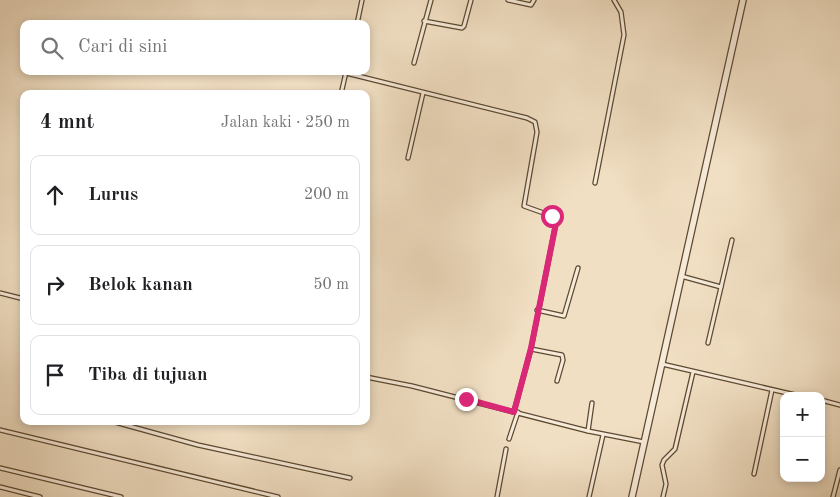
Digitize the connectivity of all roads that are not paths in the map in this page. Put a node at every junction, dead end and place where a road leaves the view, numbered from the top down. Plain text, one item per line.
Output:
1 (362, 0) edge
2 (430, 0) edge
3 (471, 0) edge
4 (508, 0) edge
5 (534, 0) edge
6 (614, 0) edge
7 (743, 0) edge
8 (358, 20) edge
9 (424, 21) junction
10 (414, 62) dead end
11 (345, 75) edge
12 (357, 75) edge
13 (342, 90) edge
14 (423, 93) junction
15 (408, 158) dead end
16 (595, 183) dead end
17 (732, 240) dead end
18 (578, 268) dead end
19 (680, 276) junction
20 (721, 287) junction
21 (0, 293) edge
22 (20, 298) edge
23 (537, 310) junction
24 (708, 344) dead end
25 (531, 348) junction
26 (661, 364) junction
27 (693, 372) junction
28 (370, 378) edge
29 (557, 381) dead end
30 (772, 390) junction
31 (781, 392) edge
32 (825, 401) edge
33 (592, 403) dead end
34 (840, 405) edge
35 (516, 412) junction
36 (126, 425) edge
37 (0, 430) edge
38 (588, 431) junction
39 (603, 435) junction
40 (509, 439) dead end
41 (644, 442) junction
42 (506, 449) dead end
43 (0, 468) edge
44 (840, 470) edge
45 (754, 474) dead end
46 (350, 478) dead end
47 (0, 487) edge
48 (40, 497) edge
49 (121, 497) edge
50 (278, 497) edge
51 (497, 497) edge
52 (589, 497) edge
53 (632, 497) edge
54 (663, 497) edge
55 (833, 497) edge

1 - 8 lane
2 - 9 lane
3 - 9 lane
4 - 5 lane
6 - 16 lane
7 - 19 street
9 - 10 lane
11 - 13 lane
12 - 14 lane
14 - 15 lane
14 - 23 lane
17 - 20 lane
18 - 23 lane
19 - 20 lane
19 - 26 street
20 - 24 lane
21 - 22 lane
23 - 25 lane
25 - 29 lane
25 - 35 lane
26 - 27 lane
26 - 41 street
27 - 30 lane
27 - 54 lane
28 - 35 lane
30 - 31 lane
30 - 45 lane
32 - 34 lane
33 - 38 lane
35 - 38 lane
35 - 40 lane
36 - 46 lane
37 - 50 lane
38 - 39 lane
39 - 41 lane
39 - 52 lane
41 - 53 street
42 - 51 lane
43 - 49 lane
44 - 55 lane
47 - 48 lane

